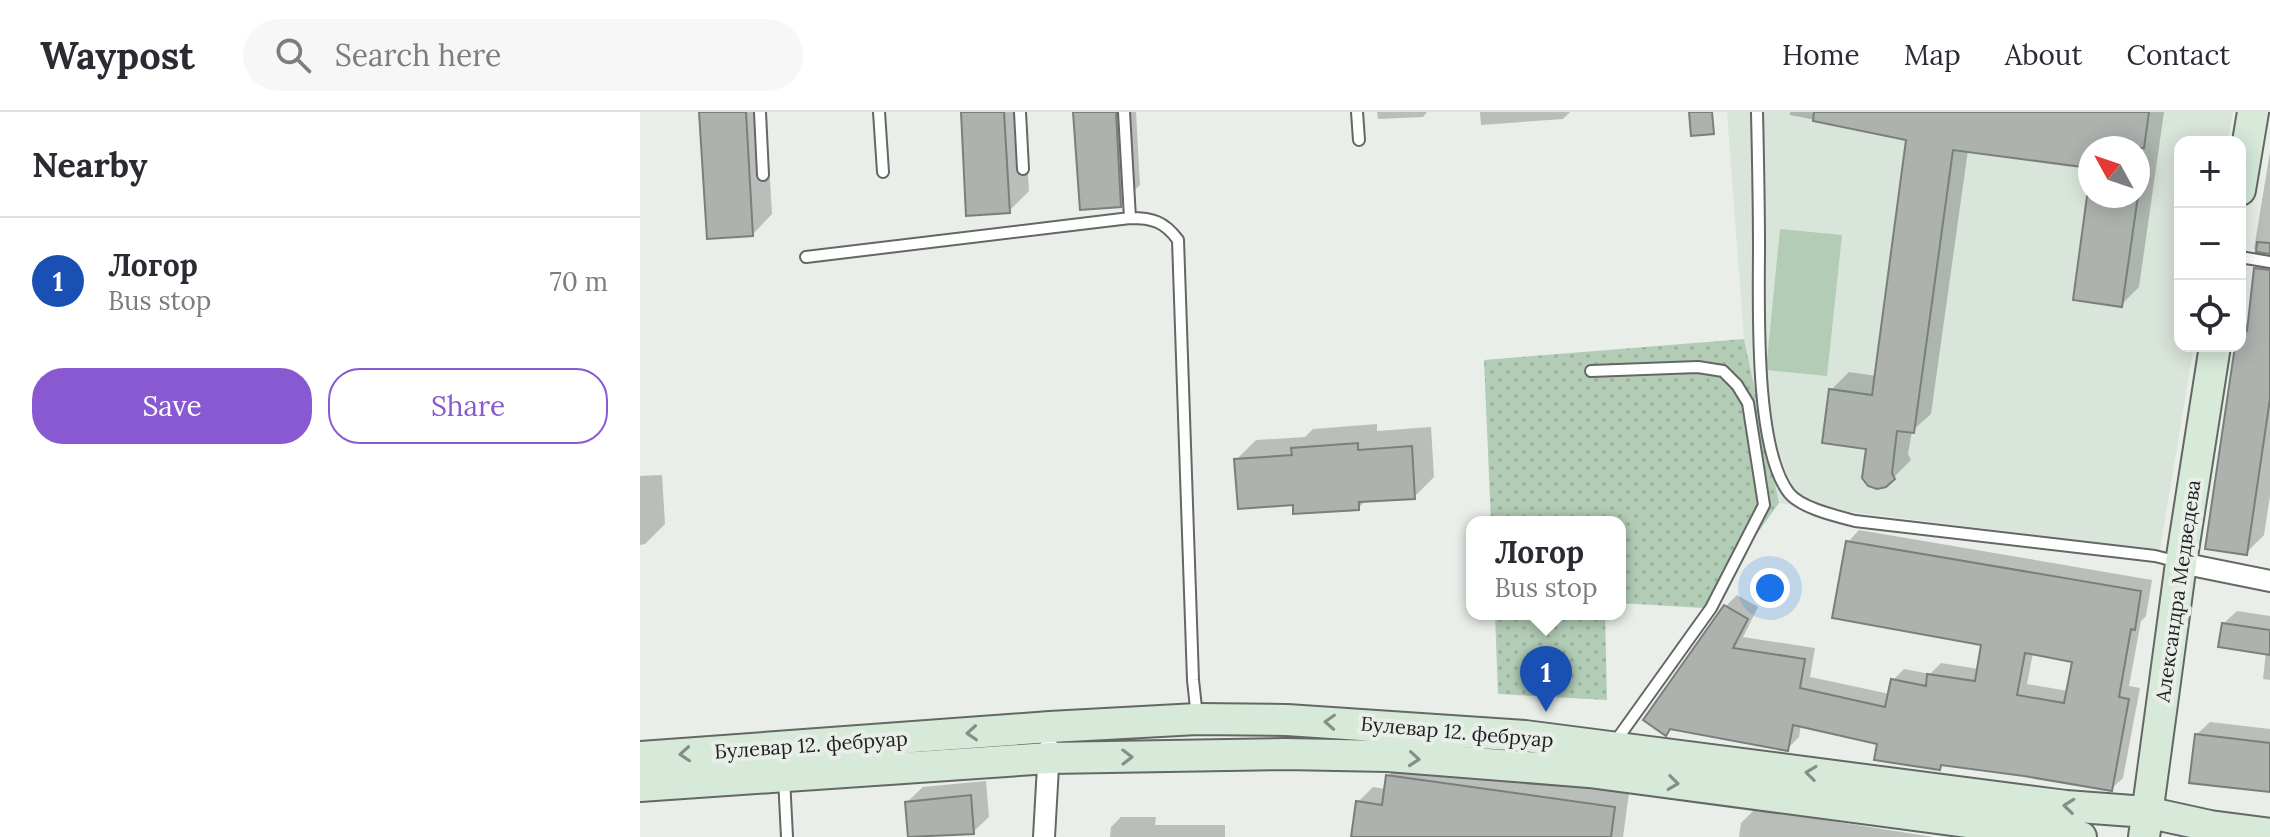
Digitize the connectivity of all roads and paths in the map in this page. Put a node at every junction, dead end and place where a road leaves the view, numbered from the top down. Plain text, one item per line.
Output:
1 (760, 112) edge
2 (879, 112) edge
3 (1020, 112) edge
4 (1124, 112) edge
5 (1357, 112) edge
6 (1757, 112) edge
7 (2253, 112) edge
8 (1359, 140) dead end
9 (2246, 154) edge
10 (1023, 169) dead end
11 (883, 172) dead end
12 (763, 175) dead end
13 (1130, 218) junction
14 (806, 257) dead end
15 (2246, 258) edge
16 (2270, 262) edge
17 (2214, 352) edge
18 (1591, 371) dead end
19 (2181, 563) junction
20 (2270, 581) edge
21 (1197, 719) junction
22 (1050, 727) junction
23 (1612, 748) junction
24 (640, 757) edge
25 (1049, 758) junction
26 (784, 776) junction
27 (640, 786) edge
28 (2145, 825) edge
29 (2270, 834) edge
30 (787, 837) edge
31 (1044, 837) edge
32 (2081, 837) edge

1 - 12 lane
2 - 11 lane
3 - 10 lane
4 - 13 lane
5 - 8 lane
6 - 19 lane
7 - 9 main road
13 - 14 lane
13 - 21 lane
15 - 16 lane
17 - 19 main road, Александра Медведева
18 - 23 lane
19 - 20 street
19 - 28 main road, Александра Медведева
21 - 22 main road, Булевар 12. фебруар
23 -> 21 main road, Булевар 12. фебруар
22 -> 24 main road, Булевар 12. фебруар
22 - 25 street
28 -> 23 main road, Булевар 12. фебруар
25 - 26 main road, Булевар 12. фебруар
25 - 31 street
25 -> 32 main road, Булевар 12. фебруар
26 - 27 main road, Булевар 12. фебруар
26 - 30 lane
28 - 29 main road, Булевар 12. фебруар

